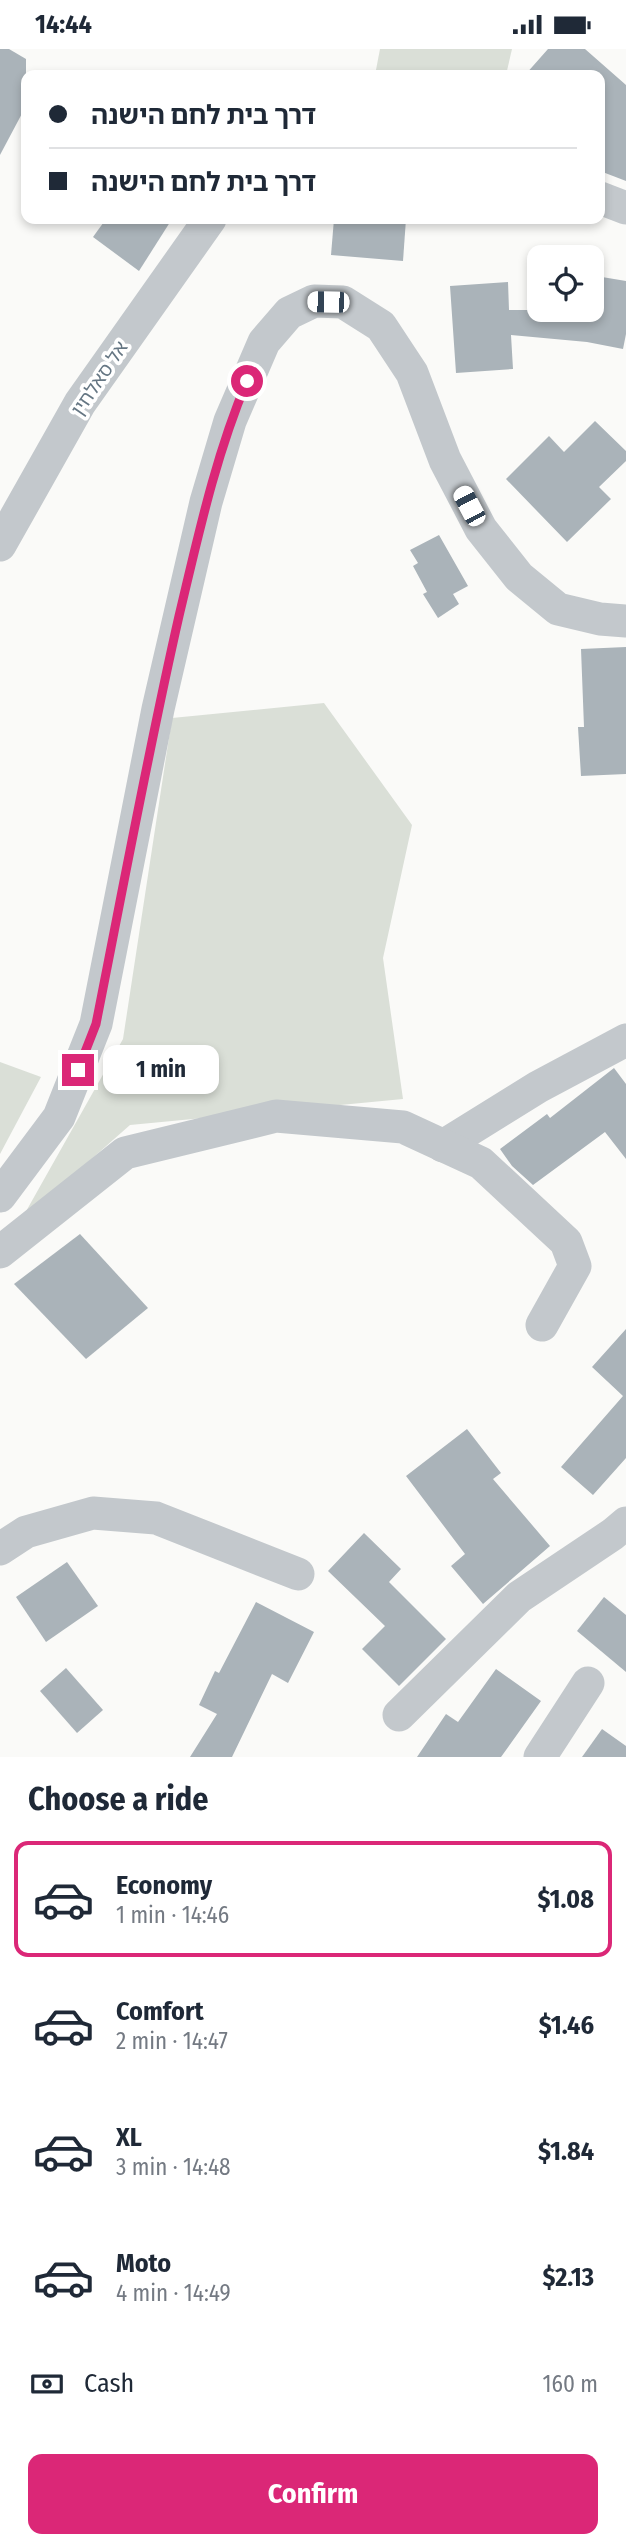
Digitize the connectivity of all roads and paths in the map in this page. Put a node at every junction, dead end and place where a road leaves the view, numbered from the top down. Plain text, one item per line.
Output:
1 (605, 200) edge
2 (626, 208) edge
3 (206, 224) edge
4 (0, 545) edge
5 (626, 621) edge
6 (626, 1040) edge
7 (443, 1146) junction
8 (0, 1196) edge
9 (0, 1252) edge
10 (541, 1325) dead end
11 (626, 1523) edge
12 (0, 1549) edge
13 (298, 1574) dead end
14 (589, 1683) dead end
15 (399, 1715) dead end
16 (540, 1757) edge

1 - 2 street
3 - 4 street, אל סאלחין
5 - 8 street
6 - 7 street
7 - 9 street
7 - 10 street
11 - 15 street
12 - 13 street
14 - 16 street

